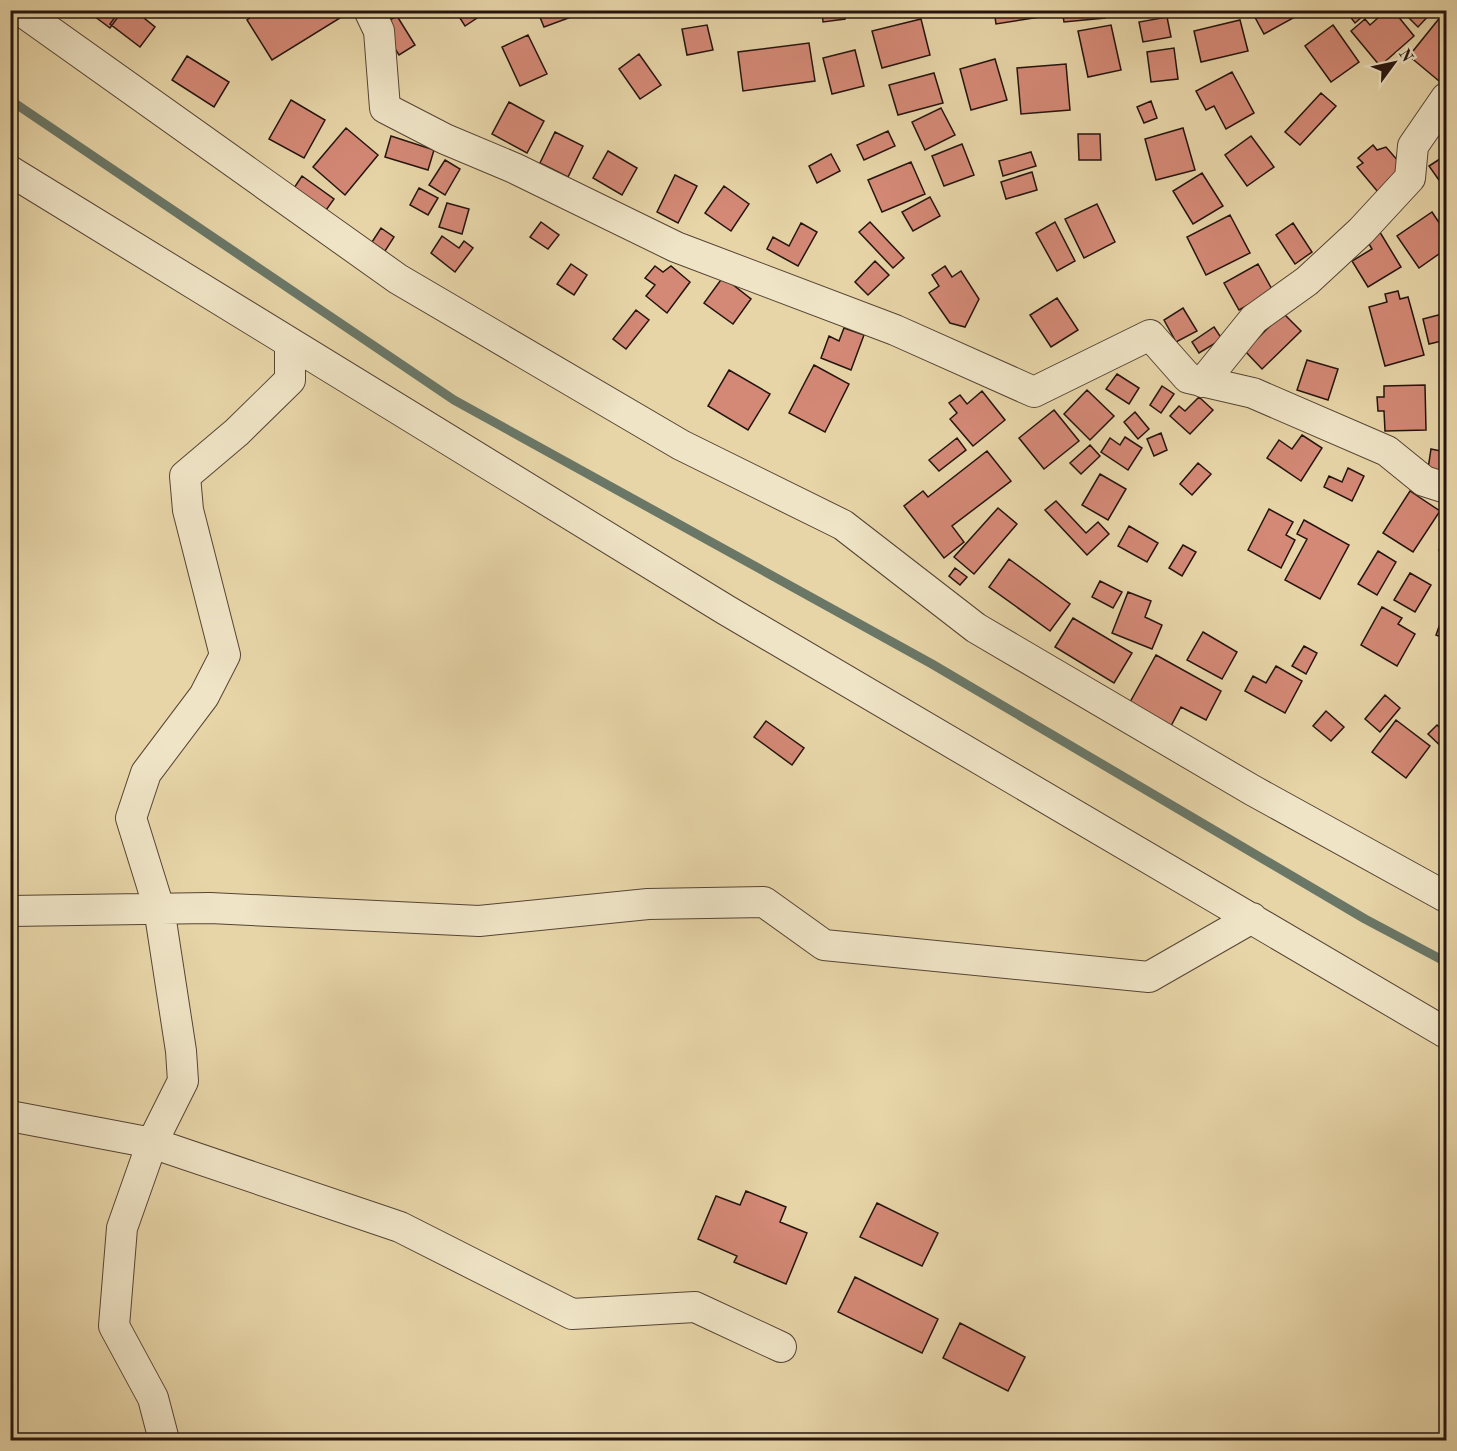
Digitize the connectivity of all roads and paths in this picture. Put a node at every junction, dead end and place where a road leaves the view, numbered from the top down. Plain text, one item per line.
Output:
1 (20, 10) edge
2 (369, 10) edge
3 (1446, 98) edge
4 (10, 171) edge
5 (290, 345) junction
6 (1203, 382) junction
7 (1446, 488) edge
8 (1446, 897) edge
9 (159, 908) junction
10 (10, 910) edge
11 (1252, 918) junction
12 (1446, 1033) edge
13 (10, 1116) edge
14 (152, 1143) junction
15 (781, 1347) dead end
16 (164, 1440) edge

1 - 8 street
2 - 6 street
3 - 6 street
4 - 5 street
5 - 9 street
5 - 11 street
6 - 7 street
9 - 10 street
9 - 11 street
9 - 14 street
11 - 12 street
13 - 14 street
14 - 15 street
14 - 16 street

